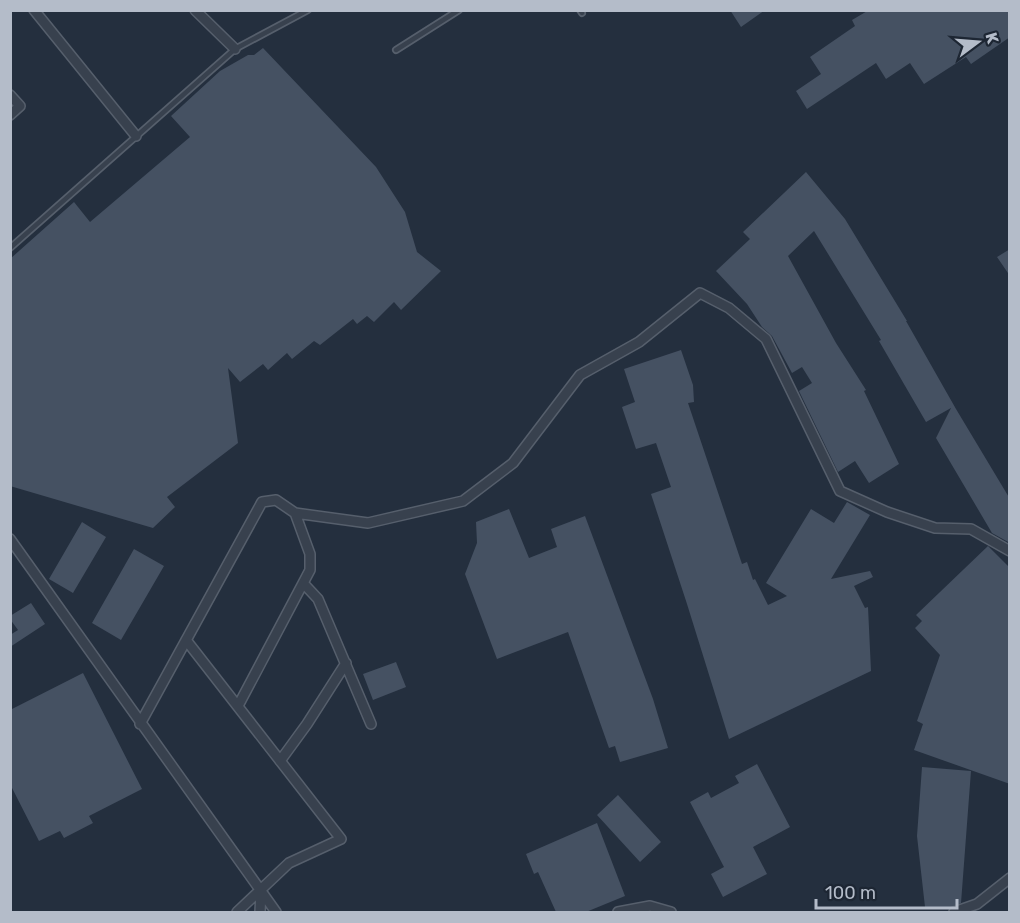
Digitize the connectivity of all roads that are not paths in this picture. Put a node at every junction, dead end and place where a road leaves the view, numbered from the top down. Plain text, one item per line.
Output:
1 (34, 10) edge
2 (195, 10) edge
3 (308, 10) edge
4 (459, 10) edge
5 (235, 49) junction
6 (396, 50) dead end
7 (10, 95) edge
8 (10, 115) edge
9 (136, 136) junction
10 (10, 248) edge
11 (295, 513) junction
12 (10, 539) edge
13 (1010, 551) edge
14 (304, 584) junction
15 (186, 640) junction
16 (346, 663) junction
17 (238, 706) junction
18 (140, 724) junction
19 (371, 724) dead end
20 (280, 761) junction
21 (1010, 878) edge
22 (261, 892) junction
23 (237, 912) edge
24 (260, 912) edge
25 (276, 912) edge
26 (618, 912) edge
27 (671, 912) edge
28 (954, 912) edge

1 - 9 street
2 - 5 street
3 - 5 lane
4 - 6 lane
5 - 9 lane
7 - 8 street
9 - 10 lane
11 - 13 street
11 - 14 street
11 - 15 street
12 - 18 street
14 - 16 street
14 - 17 street
15 - 17 street
15 - 18 street
16 - 19 street
16 - 20 street
17 - 20 street
18 - 22 street
20 - 22 street
21 - 28 street
22 - 23 street
22 - 24 street
22 - 25 street
26 - 27 street

